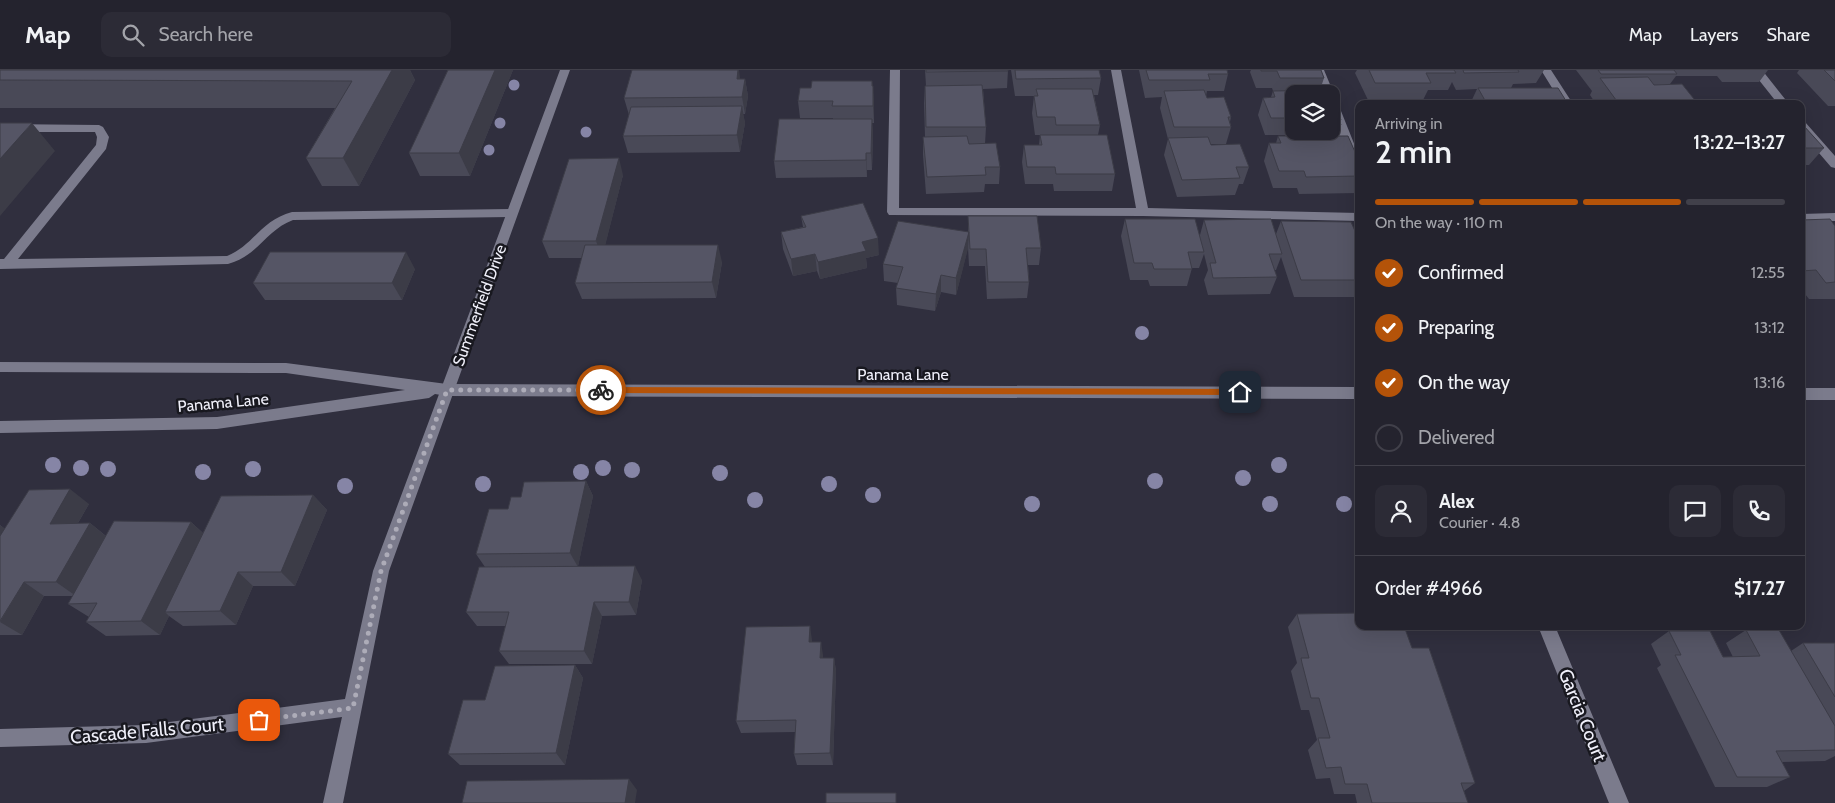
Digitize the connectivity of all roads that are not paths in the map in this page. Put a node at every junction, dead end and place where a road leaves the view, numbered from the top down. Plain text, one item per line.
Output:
1 (565, 70) edge
2 (895, 70) edge
3 (1116, 70) edge
4 (1319, 70) edge
5 (1546, 70) edge
6 (1756, 70) edge
7 (1325, 85) edge
8 (1565, 100) edge
9 (1781, 100) edge
10 (1340, 124) edge
11 (0, 128) edge
12 (1805, 129) edge
13 (1355, 161) edge
14 (1835, 164) edge
15 (1142, 212) junction
16 (512, 214) junction
17 (1355, 217) edge
18 (1835, 217) edge
19 (1805, 218) edge
20 (3, 264) edge
21 (0, 367) edge
22 (447, 390) junction
23 (1355, 393) edge
24 (1805, 394) edge
25 (1835, 394) edge
26 (0, 427) edge
27 (1548, 630) edge
28 (353, 708) junction
29 (0, 738) edge
30 (333, 803) edge
31 (1619, 803) edge

1 - 16 main road, Summerfield Drive
2 - 15 main road
3 - 15 main road
4 - 7 main road
5 - 8 main road
6 - 9 main road
10 - 13 main road
11 - 20 main road
12 - 14 main road
15 - 17 main road
16 - 20 main road
16 - 22 main road, Summerfield Drive
18 - 19 main road
21 - 22 main road, Panama Lane
22 - 23 main road, Panama Lane
22 - 26 main road, Panama Lane
22 - 28 main road, Summerfield Drive
24 - 25 main road
27 - 31 main road, Garcia Court
28 - 29 main road, Cascade Falls Court
28 - 30 main road, Summerfield Drive

